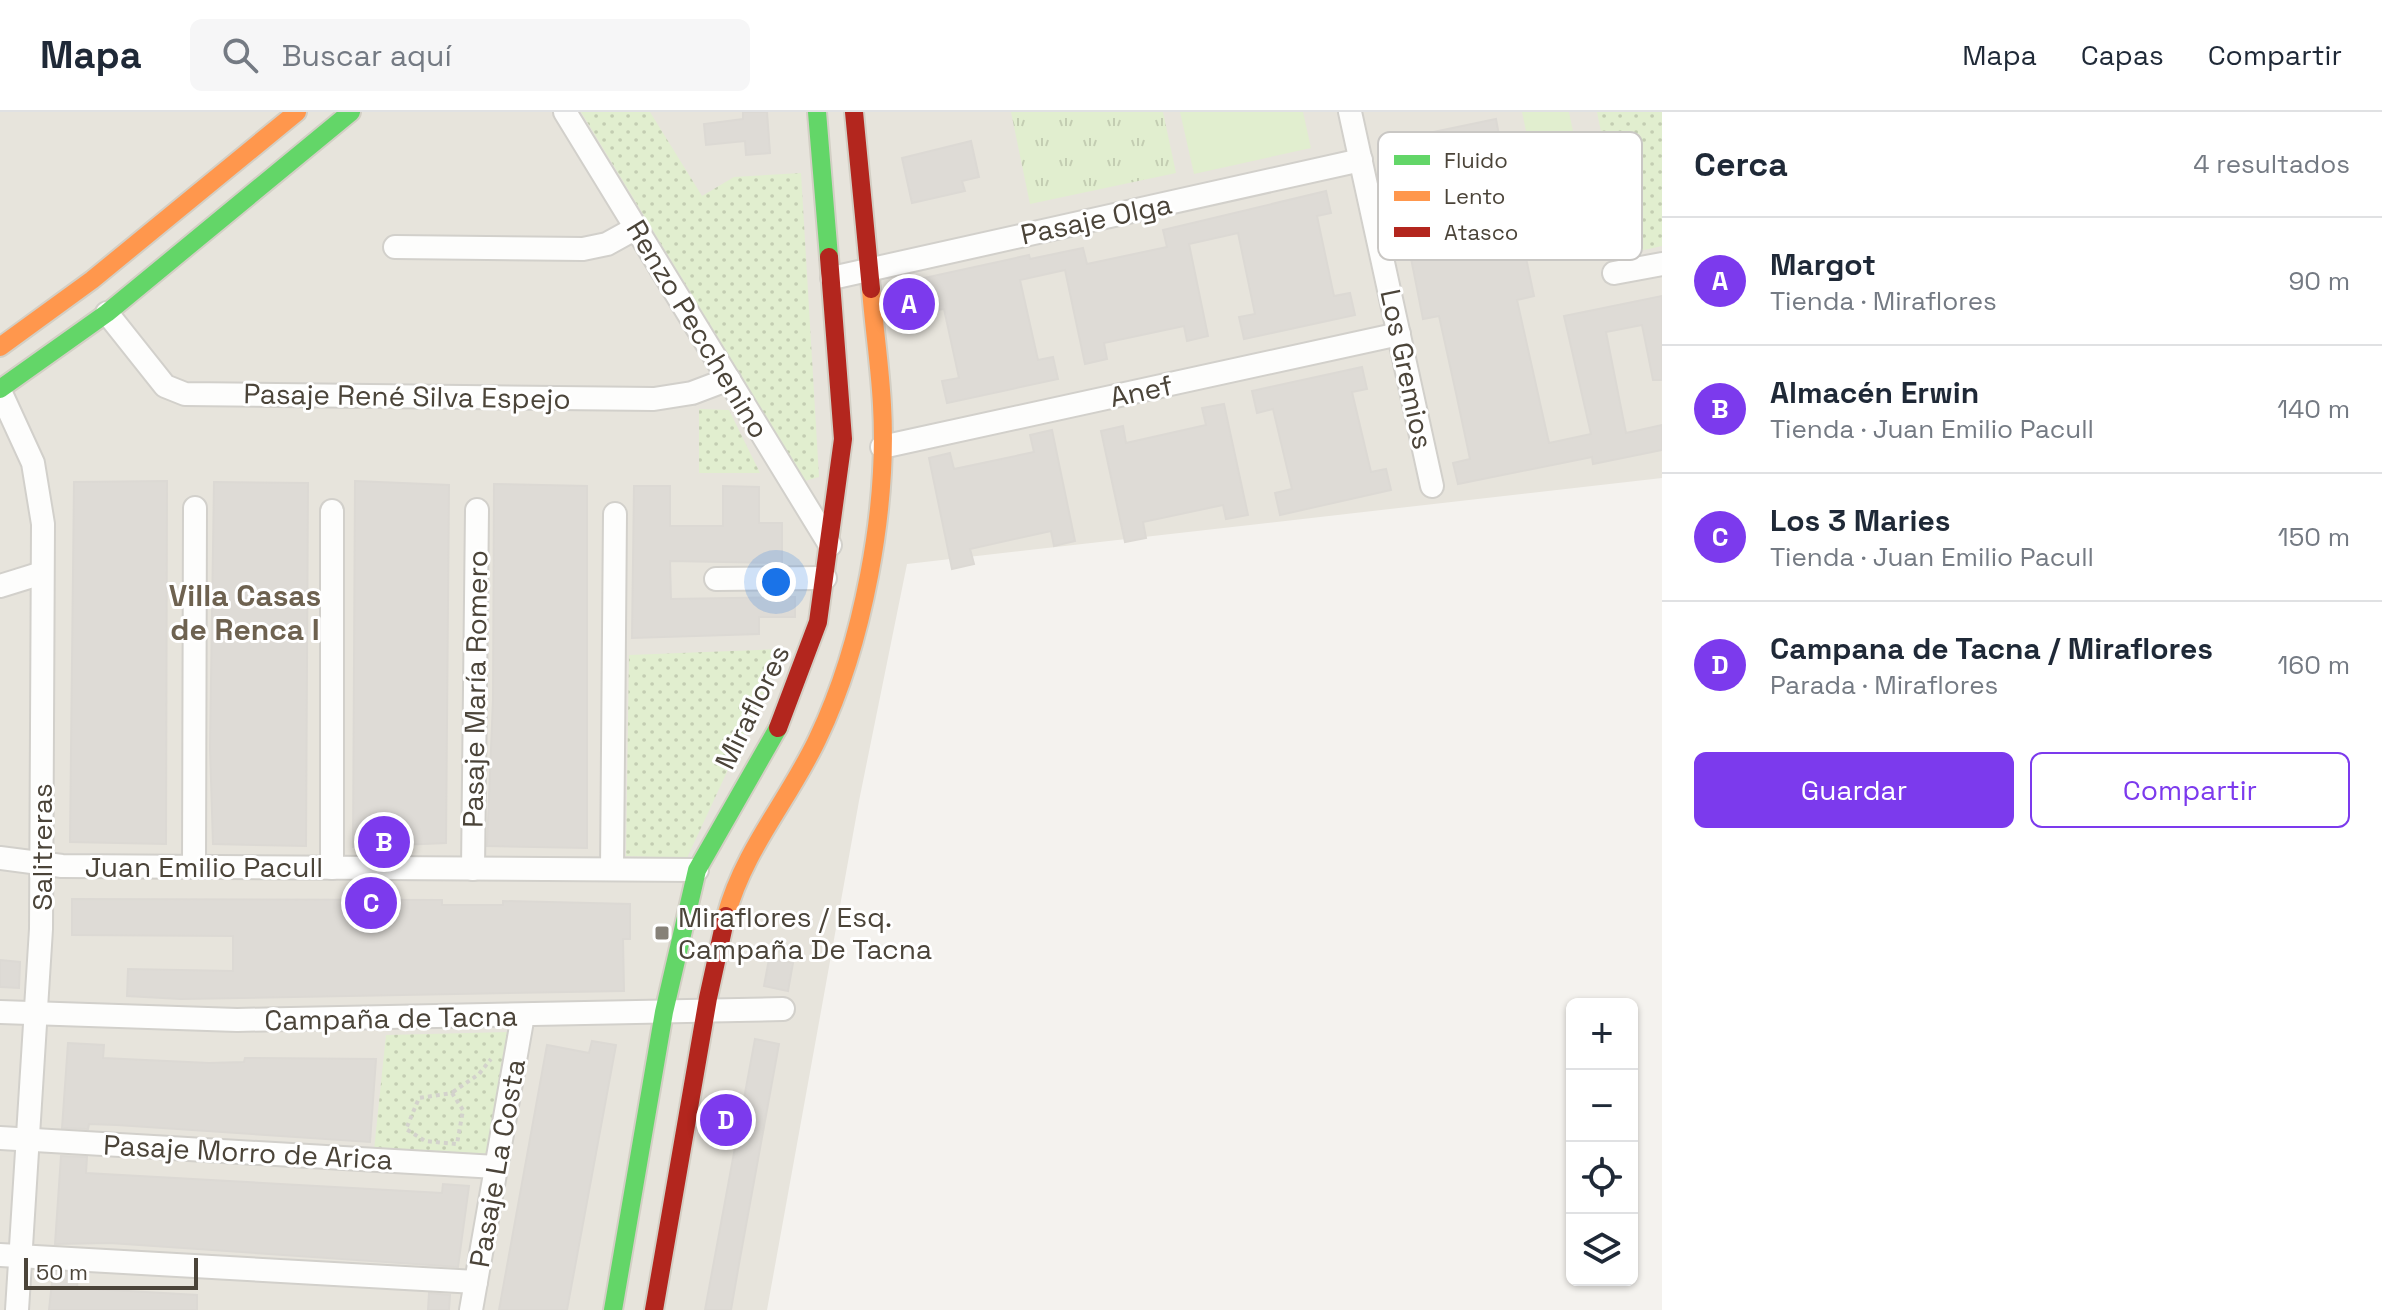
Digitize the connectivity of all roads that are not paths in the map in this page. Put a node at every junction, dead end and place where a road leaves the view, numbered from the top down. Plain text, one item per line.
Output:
1 (297, 112) edge
2 (351, 112) edge
3 (565, 112) edge
4 (817, 112) edge
5 (854, 112) edge
6 (1350, 112) edge
7 (1361, 160) junction
8 (636, 228) junction
9 (1378, 238) edge
10 (395, 247) dead end
11 (1383, 260) edge
12 (1662, 264) edge
13 (870, 268) junction
14 (1614, 273) dead end
15 (832, 278) junction
16 (107, 313) junction
17 (1399, 334) junction
18 (0, 347) edge
19 (720, 383) junction
20 (0, 390) edge
21 (882, 447) junction
22 (1432, 486) dead end
23 (195, 508) dead end
24 (477, 510) dead end
25 (332, 511) dead end
26 (615, 514) dead end
27 (830, 546) junction
28 (42, 573) junction
29 (825, 578) junction
30 (716, 579) dead end
31 (0, 586) edge
32 (0, 858) edge
33 (41, 863) junction
34 (194, 867) junction
35 (332, 868) junction
36 (473, 869) junction
37 (612, 869) junction
38 (697, 870) junction
39 (783, 1009) dead end
40 (706, 1011) junction
41 (0, 1012) edge
42 (664, 1012) junction
43 (36, 1014) junction
44 (523, 1015) junction
45 (0, 1138) edge
46 (28, 1139) junction
47 (496, 1167) junction
48 (10, 1255) edge
49 (476, 1282) junction
50 (17, 1310) edge
51 (471, 1310) edge
52 (613, 1310) edge
53 (654, 1310) edge

1 - 18 main road
2 - 16 main road
3 - 8 street, Renzo Pecchenino
4 - 15 main road, Miraflores
5 - 13 main road
6 - 7 street, Los Gremios
7 - 9 street, Los Gremios
7 - 13 street, Pasaje Olga
8 - 10 street
8 - 19 street, Renzo Pecchenino
11 - 17 street, Los Gremios
12 - 14 street
13 - 15 street, Pasaje Olga
13 - 21 main road
15 - 27 main road, Miraflores
16 - 19 street, Pasaje René Silva Espejo
16 - 20 main road
17 - 21 street, Anef
17 - 22 street, Los Gremios
19 - 27 street, Renzo Pecchenino
20 - 28 street, Salitreras
21 - 40 main road
23 - 34 street
24 - 36 street, Pasaje María Romero
25 - 35 street
26 - 37 street
27 - 29 main road, Miraflores
28 - 31 street
28 - 33 street, Salitreras
29 - 30 street
29 - 38 main road, Miraflores
32 - 33 street, Juan Emilio Pacull
33 - 34 street, Juan Emilio Pacull
33 - 43 street, Salitreras
34 - 35 street, Juan Emilio Pacull
35 - 36 street, Juan Emilio Pacull
36 - 37 street, Juan Emilio Pacull
37 - 38 street, Juan Emilio Pacull
38 - 42 main road, Miraflores
39 - 40 street, Campaña de Tacna
40 - 42 street, Campaña de Tacna
40 - 53 main road
41 - 43 street, Campaña de Tacna
42 - 44 street, Campaña de Tacna
42 - 52 main road, Miraflores
43 - 44 street, Campaña de Tacna
43 - 46 street, Salitreras
44 - 47 street, Pasaje La Costa
45 - 46 street, Pasaje Morro de Arica
46 - 47 street, Pasaje Morro de Arica
46 - 48 street, Salitreras
47 - 49 street, Pasaje La Costa
48 - 49 street
48 - 50 street, Salitreras
49 - 51 street, Pasaje La Costa

